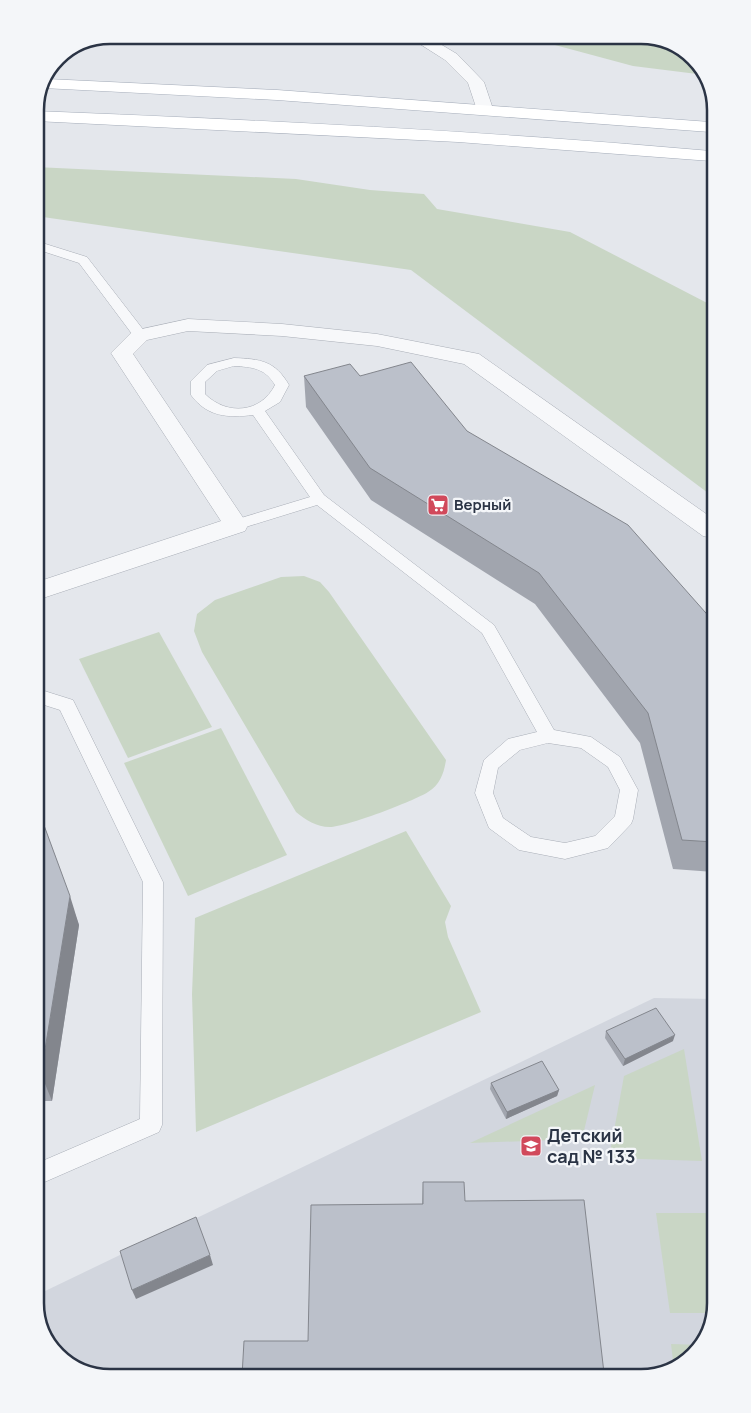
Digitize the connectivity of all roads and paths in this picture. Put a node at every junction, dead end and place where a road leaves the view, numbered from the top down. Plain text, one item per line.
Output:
1 (429, 44) edge
2 (50, 84) edge
3 (484, 109) junction
4 (44, 116) edge
5 (707, 127) edge
6 (707, 156) edge
7 (44, 248) edge
8 (140, 336) junction
9 (257, 410) junction
10 (319, 499) junction
11 (236, 525) junction
12 (707, 526) edge
13 (44, 589) edge
14 (44, 698) edge
15 (548, 736) junction
16 (44, 1171) edge

1 - 3 street
2 - 3 main road
3 - 5 main road
4 - 6 main road
7 - 8 lane
8 - 11 street
8 - 12 street
9 - 9 lane
9 - 10 lane
10 - 11 lane
10 - 15 lane
11 - 13 street
14 - 16 lane
15 - 15 lane

